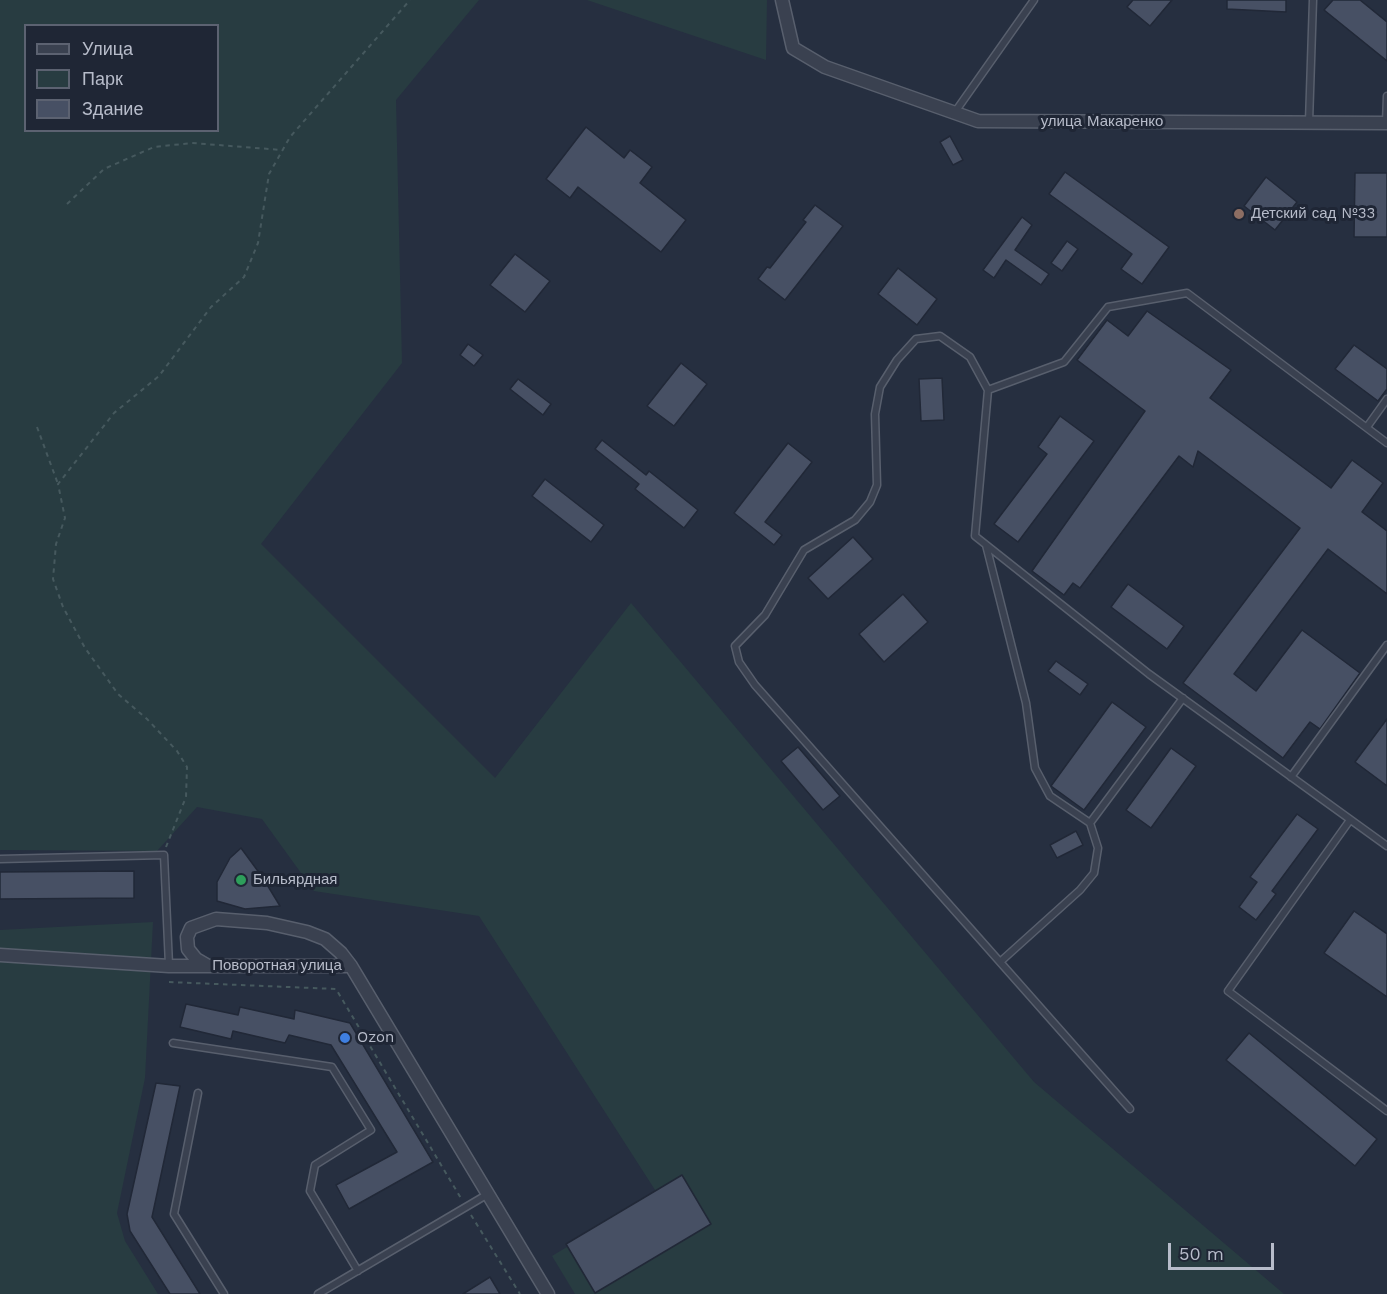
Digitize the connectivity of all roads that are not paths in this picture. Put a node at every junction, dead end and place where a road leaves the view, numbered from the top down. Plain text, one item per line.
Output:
1 (782, 0) edge
2 (1034, 0) edge
3 (1313, 0) edge
4 (1387, 96) edge
5 (954, 112) junction
6 (1309, 123) junction
7 (1386, 123) edge
8 (987, 390) junction
9 (1387, 399) edge
10 (1366, 427) junction
11 (1387, 442) edge
12 (986, 545) junction
13 (1387, 645) edge
14 (1183, 698) junction
15 (1291, 777) junction
16 (1350, 820) junction
17 (1090, 823) junction
18 (1387, 846) edge
19 (0, 859) edge
20 (0, 955) edge
21 (1000, 962) junction
22 (169, 966) junction
23 (208, 966) junction
24 (351, 966) junction
25 (173, 1043) dead end
26 (198, 1094) dead end
27 (1130, 1109) dead end
28 (1387, 1111) edge
29 (488, 1194) junction
30 (358, 1271) junction
31 (224, 1294) edge
32 (318, 1294) edge
33 (548, 1294) edge

1 - 5 street, улица Макаренко
2 - 5 lane
3 - 6 lane
4 - 7 lane
5 - 6 street, улица Макаренко
6 - 7 street, улица Макаренко
8 - 10 lane
8 - 12 lane
8 - 21 lane
9 - 10 lane
10 - 11 lane
12 - 14 lane
12 - 17 lane
13 - 15 lane
14 - 15 lane
14 - 17 lane
15 - 16 lane
16 - 18 lane
16 - 28 lane
17 - 21 lane
19 - 22 lane
20 - 22 street, Поворотная улица
21 - 27 lane
22 - 23 street, Поворотная улица
23 - 24 street, Поворотная улица
23 - 24 street
24 - 29 street, Поворотная улица
25 - 30 lane
26 - 31 lane
29 - 30 lane
29 - 33 street, Поворотная улица
30 - 32 lane

